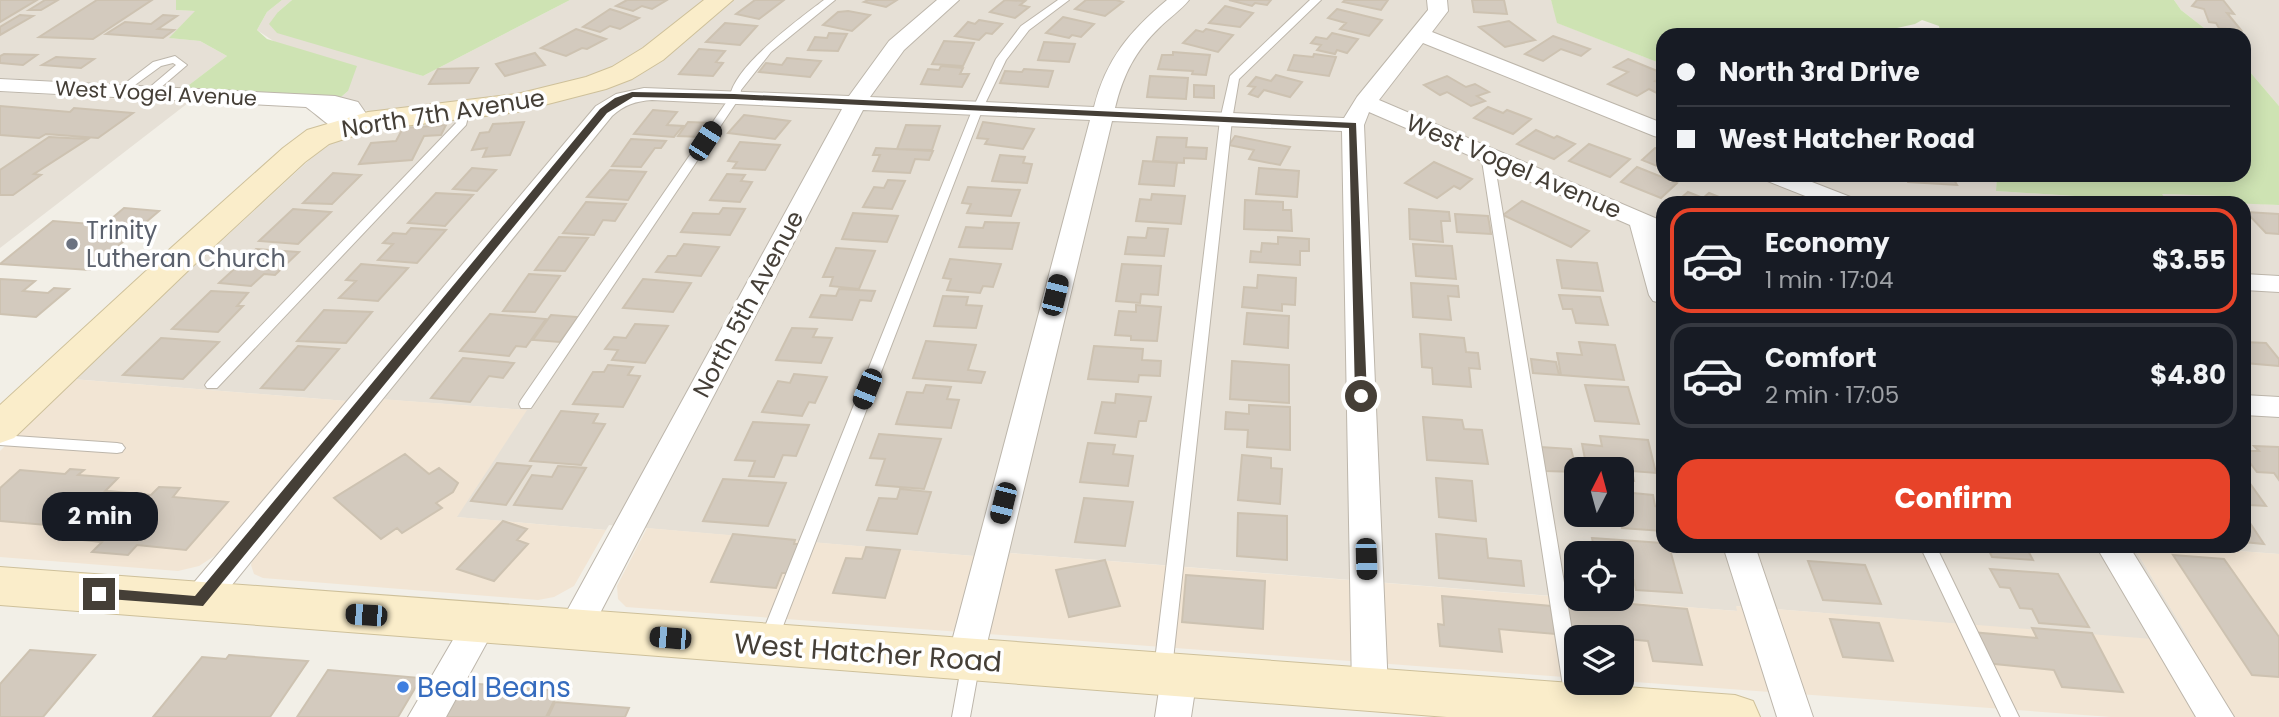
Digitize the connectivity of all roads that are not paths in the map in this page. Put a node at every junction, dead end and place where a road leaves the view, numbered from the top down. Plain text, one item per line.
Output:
1 (720, 0) edge
2 (830, 0) edge
3 (950, 0) edge
4 (1065, 0) edge
5 (1180, 0) edge
6 (1316, 0) edge
7 (1437, 0) edge
8 (1422, 35) junction
9 (0, 85) edge
10 (120, 91) junction
11 (148, 93) junction
12 (734, 97) junction
13 (856, 102) junction
14 (978, 108) junction
15 (465, 109) junction
16 (1101, 114) junction
17 (1359, 114) junction
18 (1226, 120) junction
19 (346, 126) junction
20 (1656, 129) edge
21 (1487, 154) junction
22 (1791, 182) edge
23 (1826, 196) edge
24 (1652, 226) edge
25 (1656, 254) edge
26 (2251, 282) edge
27 (2279, 284) edge
28 (212, 386) dead end
29 (526, 404) dead end
30 (2251, 405) edge
31 (2279, 407) edge
32 (0, 428) edge
33 (0, 440) edge
34 (117, 448) dead end
35 (1741, 553) edge
36 (1931, 553) edge
37 (2116, 553) edge
38 (0, 586) edge
39 (198, 602) junction
40 (480, 624) junction
41 (574, 630) junction
42 (766, 645) junction
43 (968, 661) junction
44 (1171, 690) edge
45 (1370, 690) junction
46 (1575, 705) junction
47 (426, 717) edge
48 (961, 717) edge
49 (1735, 717) edge
50 (1794, 717) edge
51 (2010, 717) edge
52 (2216, 717) edge

1 - 15 street, North 7th Avenue
2 - 12 lane
3 - 13 street, North 5th Avenue
4 - 14 lane
5 - 16 street
6 - 18 lane
7 - 8 street
8 - 17 street
8 - 20 street
9 - 10 street, West Vogel Avenue
10 - 11 street, West Vogel Avenue
10 - 11 lane
11 - 19 street, West Vogel Avenue
12 - 13 street, West Vogel Avenue
12 - 29 lane
12 - 39 street, West Vogel Avenue
13 - 14 street, West Vogel Avenue
13 - 41 street, North 5th Avenue
14 - 16 street, West Vogel Avenue
14 - 42 lane
15 - 19 street, North 7th Avenue
15 - 28 lane
16 - 18 street, West Vogel Avenue
16 - 43 street
17 - 18 street, West Vogel Avenue
17 - 21 street, West Vogel Avenue
17 - 45 street
18 - 44 lane
19 - 32 street, North 7th Avenue
21 - 24 street, West Vogel Avenue
21 - 46 lane
22 - 23 street
24 - 25 street
26 - 27 street
30 - 31 street
33 - 34 lane
35 - 50 street
36 - 51 lane
37 - 52 street
38 - 39 street, West Hatcher Road
39 - 40 street, West Hatcher Road
40 - 41 street, West Hatcher Road
40 - 47 street
41 - 42 street, West Hatcher Road
42 - 43 street, West Hatcher Road
43 - 44 street, West Hatcher Road
43 - 48 lane
44 - 45 street, West Hatcher Road
45 - 46 street, West Hatcher Road
46 - 49 street, West Hatcher Road

